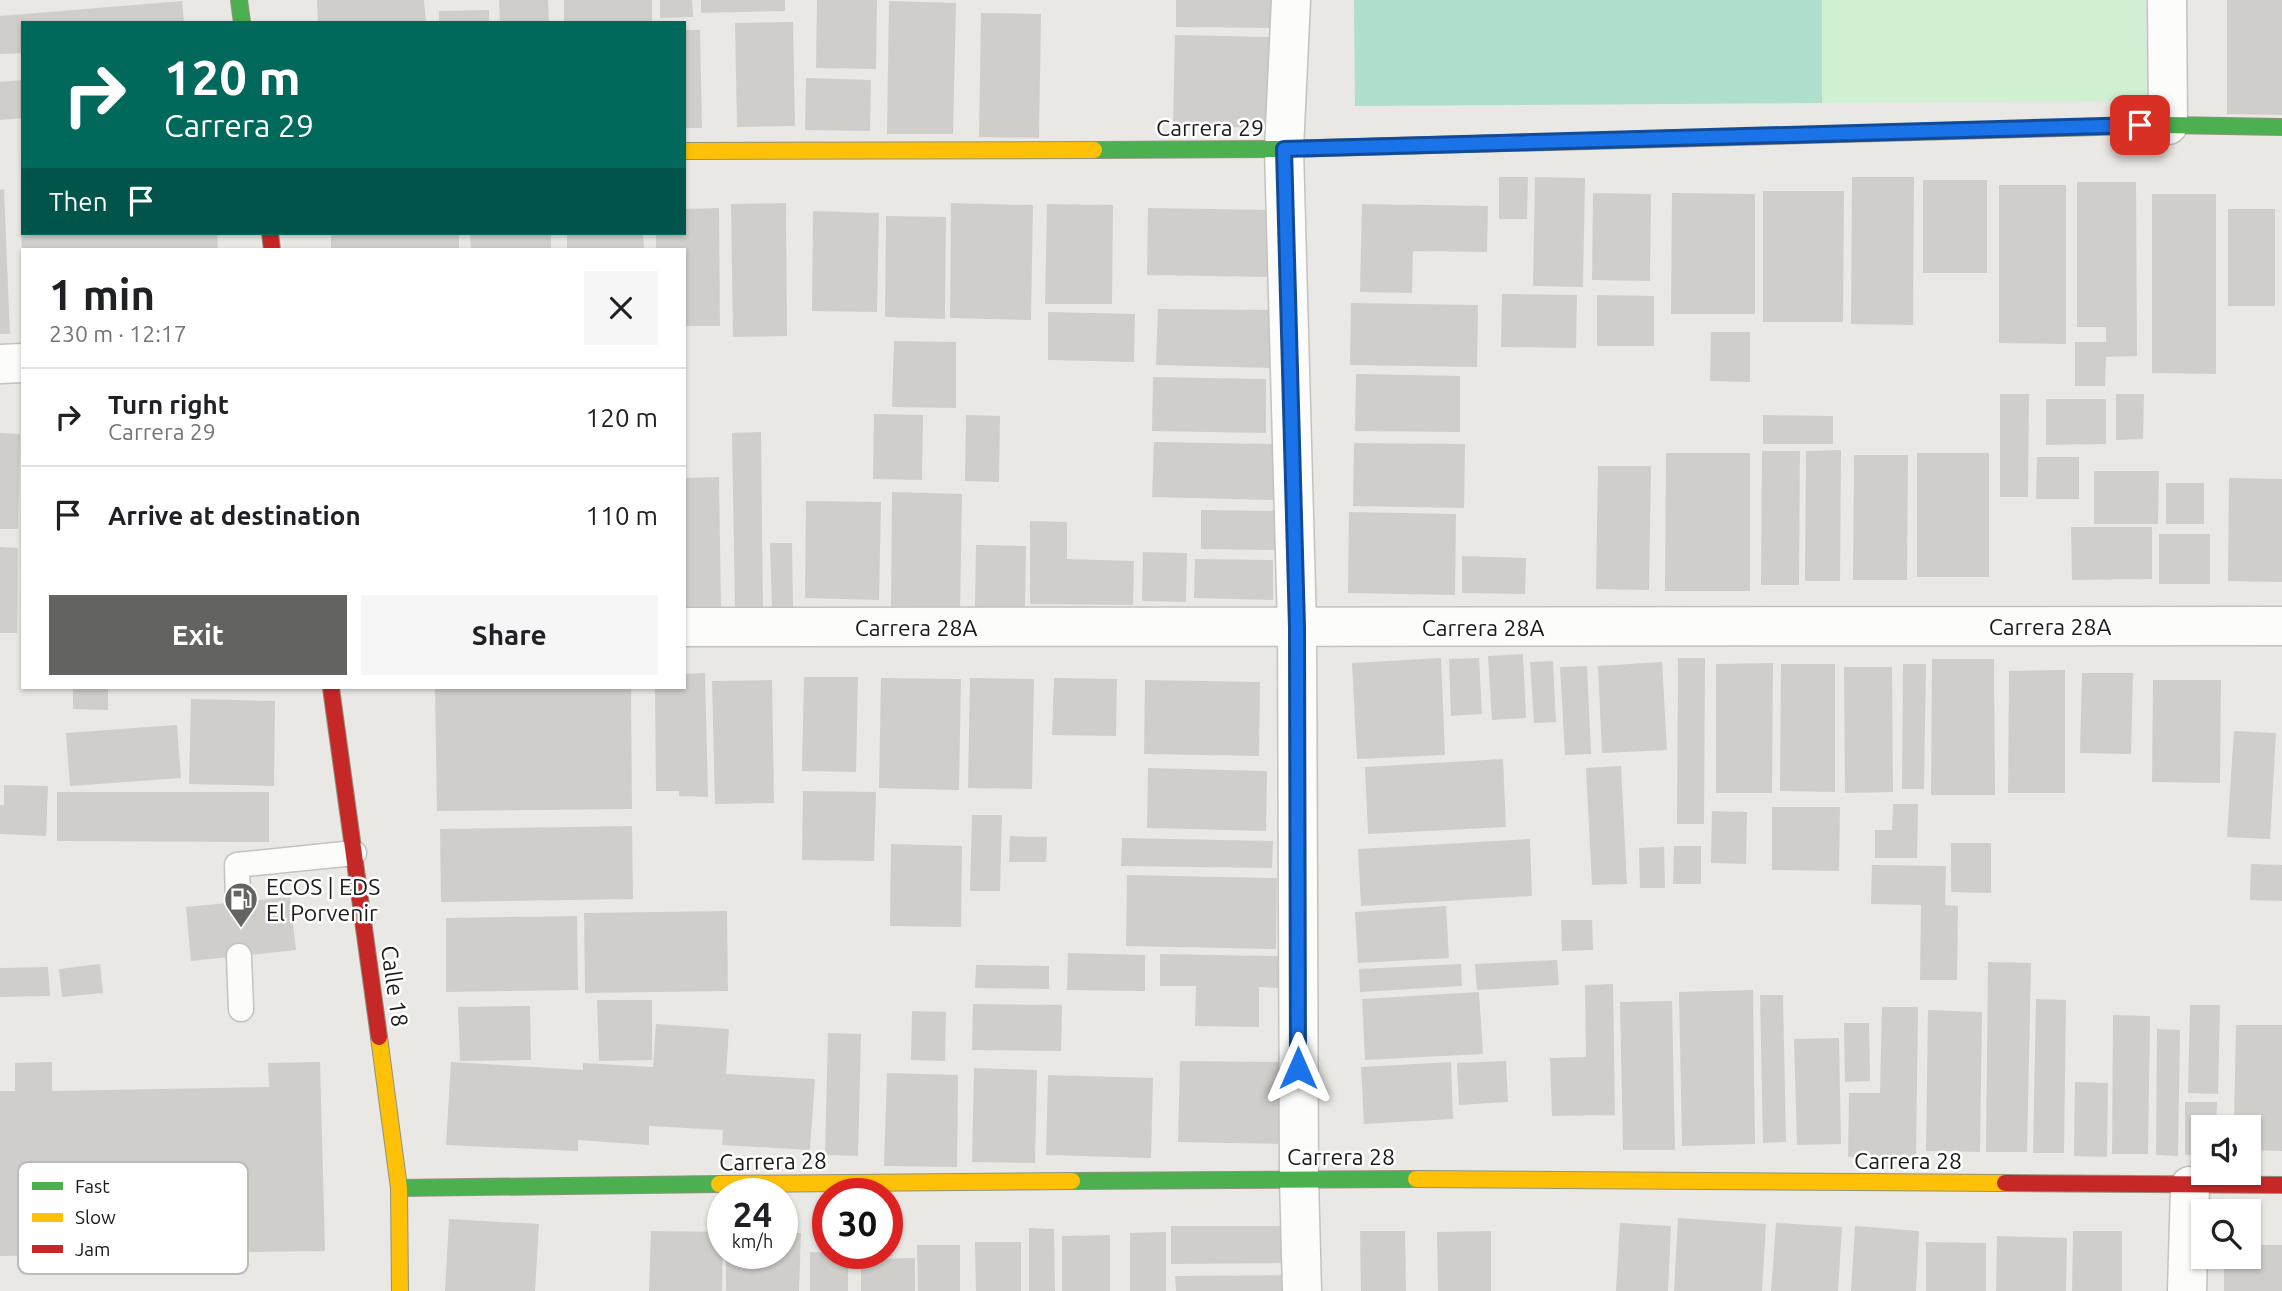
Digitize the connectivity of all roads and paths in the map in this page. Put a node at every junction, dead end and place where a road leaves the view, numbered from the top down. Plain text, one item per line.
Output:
1 (239, 0) edge
2 (1291, 0) edge
3 (2167, 0) edge
4 (242, 21) edge
5 (2168, 125) junction
6 (2282, 127) edge
7 (1284, 149) junction
8 (686, 152) edge
9 (21, 362) edge
10 (0, 363) edge
11 (2282, 626) edge
12 (686, 627) edge
13 (1297, 627) junction
14 (331, 689) edge
15 (354, 853) junction
16 (238, 902) dead end
17 (239, 956) dead end
18 (241, 1009) dead end
19 (1299, 1178) junction
20 (2282, 1185) edge
21 (2190, 1186) junction
22 (399, 1188) junction
23 (400, 1291) edge
24 (1303, 1291) edge
25 (2187, 1291) edge

1 - 4 street
2 - 7 street
3 - 5 street
5 - 6 street, Carrera 29
5 - 7 street, Carrera 29
7 - 8 street, Carrera 29
7 - 13 street
9 - 10 street
11 - 13 street, Carrera 28A
12 - 13 street, Carrera 28A
13 - 19 street
14 - 15 street, Calle 18
15 - 16 lane
15 - 22 street, Calle 18
17 - 18 lane
19 - 21 street, Carrera 28
19 - 22 street, Carrera 28
19 - 24 street
20 - 21 street, Carrera 28
21 - 25 street
22 - 23 street, Calle 18

